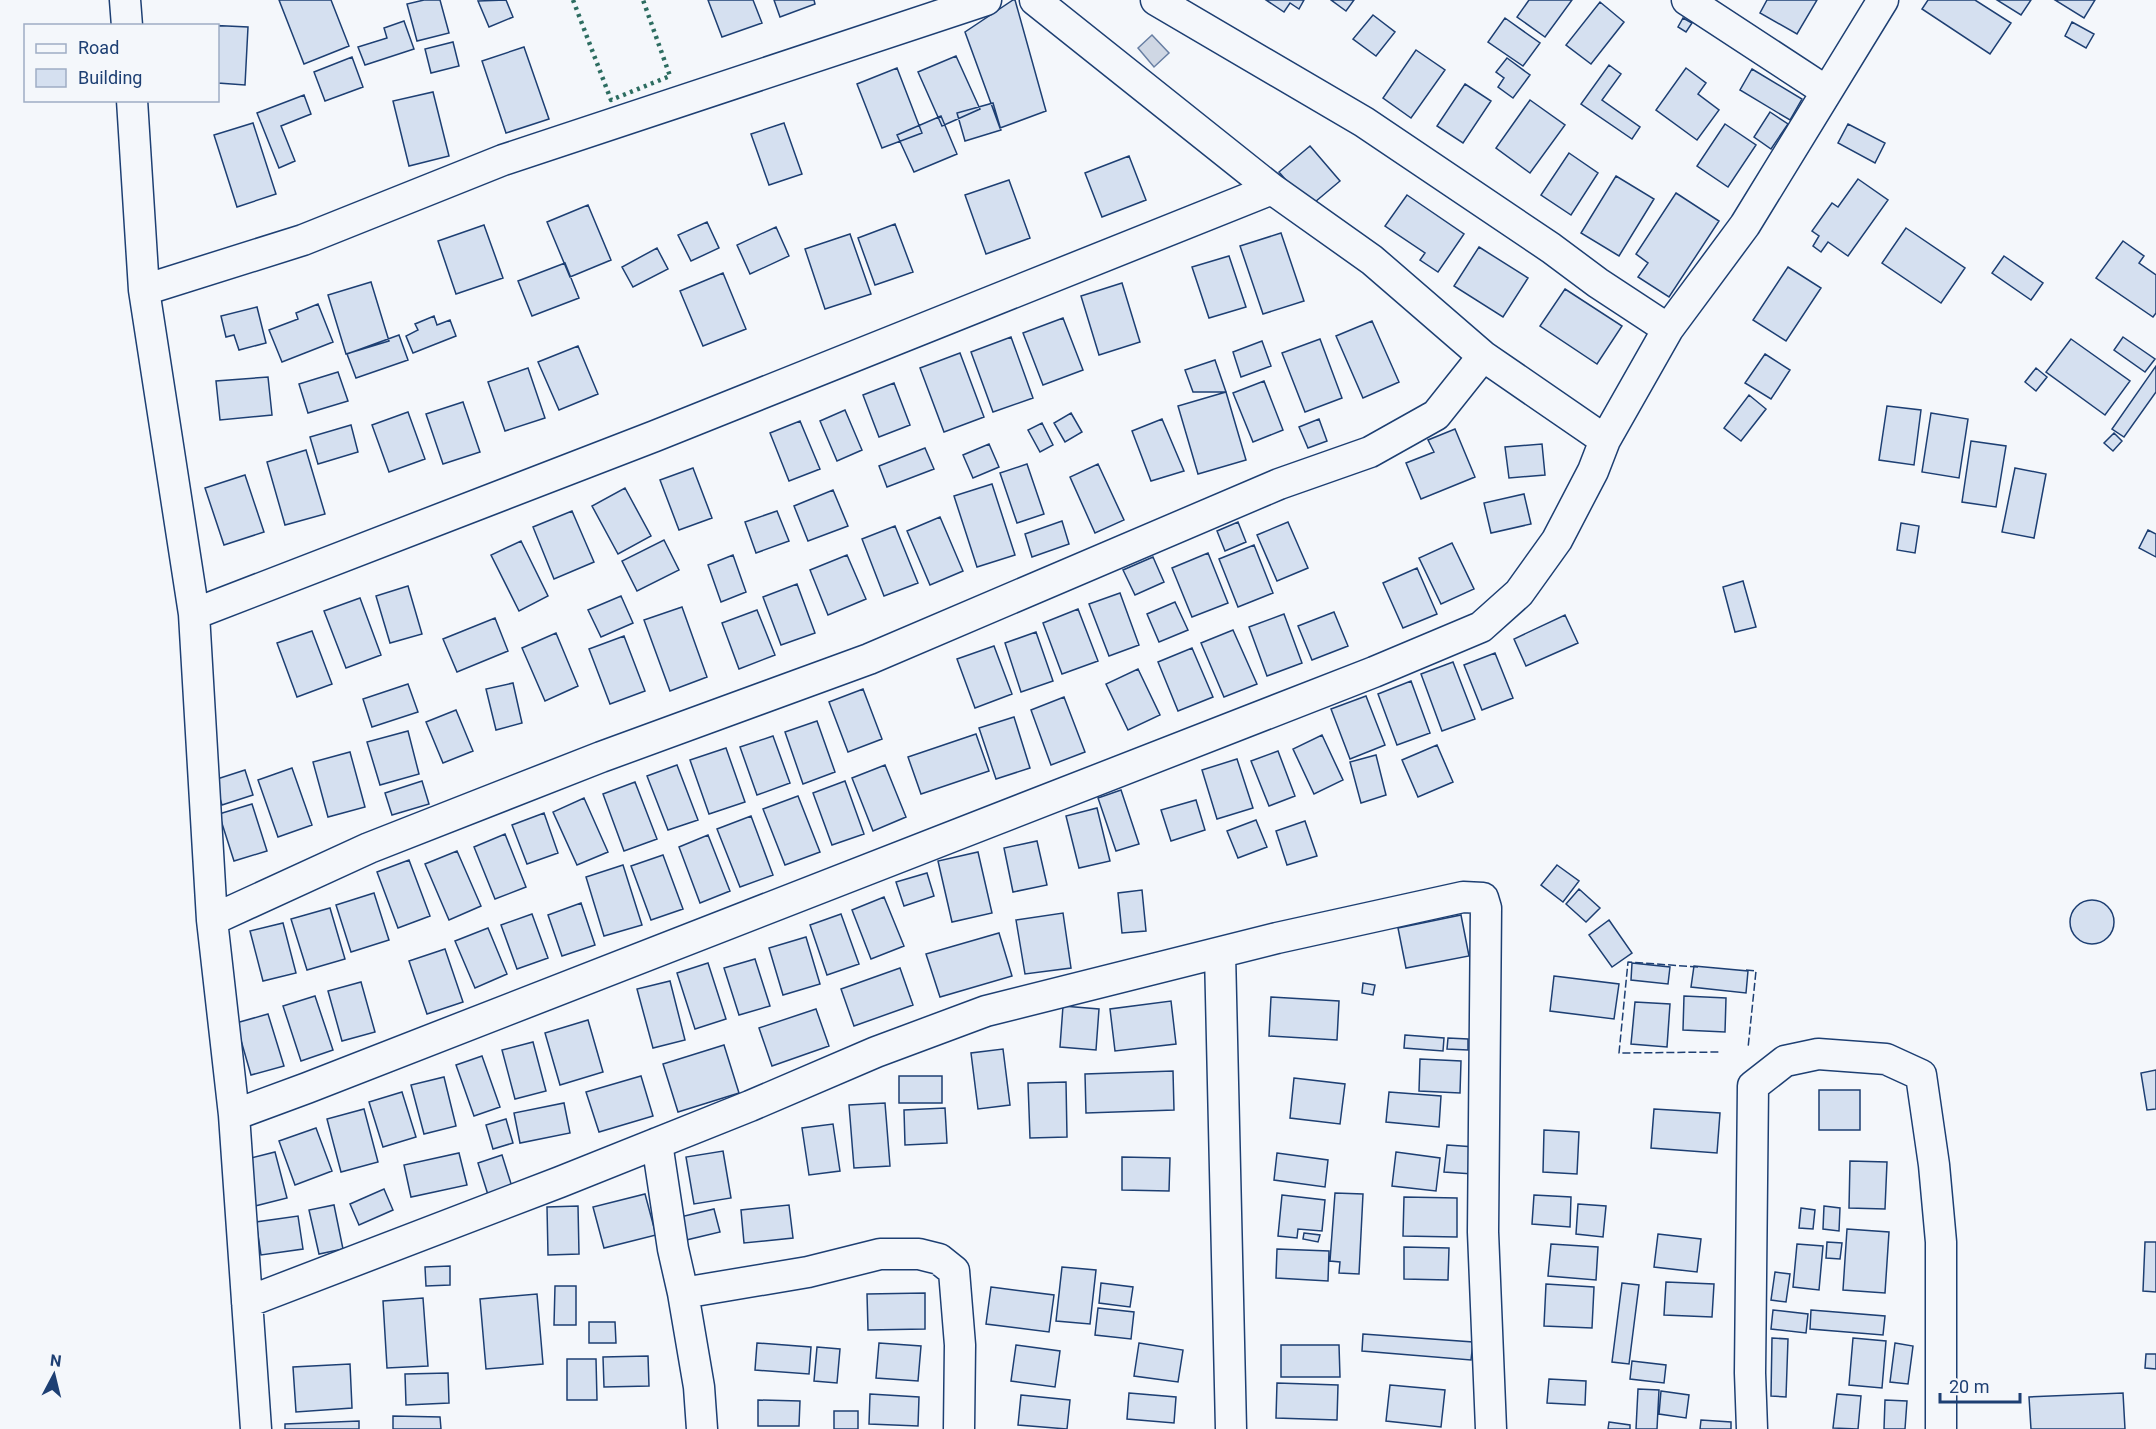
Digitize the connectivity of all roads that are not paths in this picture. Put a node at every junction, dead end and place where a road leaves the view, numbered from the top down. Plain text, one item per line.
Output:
1 (125, 0) edge
2 (986, 0) edge
3 (1035, 0) edge
4 (1156, 0) edge
5 (1687, 0) edge
6 (1883, 0) edge
7 (127, 24) edge
8 (1826, 91) junction
9 (132, 102) edge
10 (1272, 189) junction
11 (144, 290) junction
12 (1668, 329) junction
13 (1483, 356) junction
14 (1605, 440) junction
15 (194, 614) junction
16 (212, 920) junction
17 (1220, 953) junction
18 (234, 1115) junction
19 (657, 1143) junction
20 (683, 1293) junction
21 (247, 1302) junction
22 (256, 1429) edge
23 (702, 1429) edge
24 (959, 1429) edge
25 (1231, 1429) edge
26 (1491, 1429) edge
27 (1752, 1429) edge
28 (1941, 1429) edge

1 - 7 street
2 - 11 street
3 - 10 street
4 - 12 street
5 - 8 street
6 - 8 street
8 - 12 street
9 - 11 street
10 - 13 street
10 - 15 street
11 - 15 street
12 - 14 street
13 - 14 street
13 - 16 street
14 - 18 street
15 - 16 street
16 - 18 street
17 - 19 street
17 - 25 street
17 - 26 street
18 - 21 street
19 - 20 street
19 - 21 street
20 - 23 street
20 - 24 street
21 - 22 street
27 - 28 street

